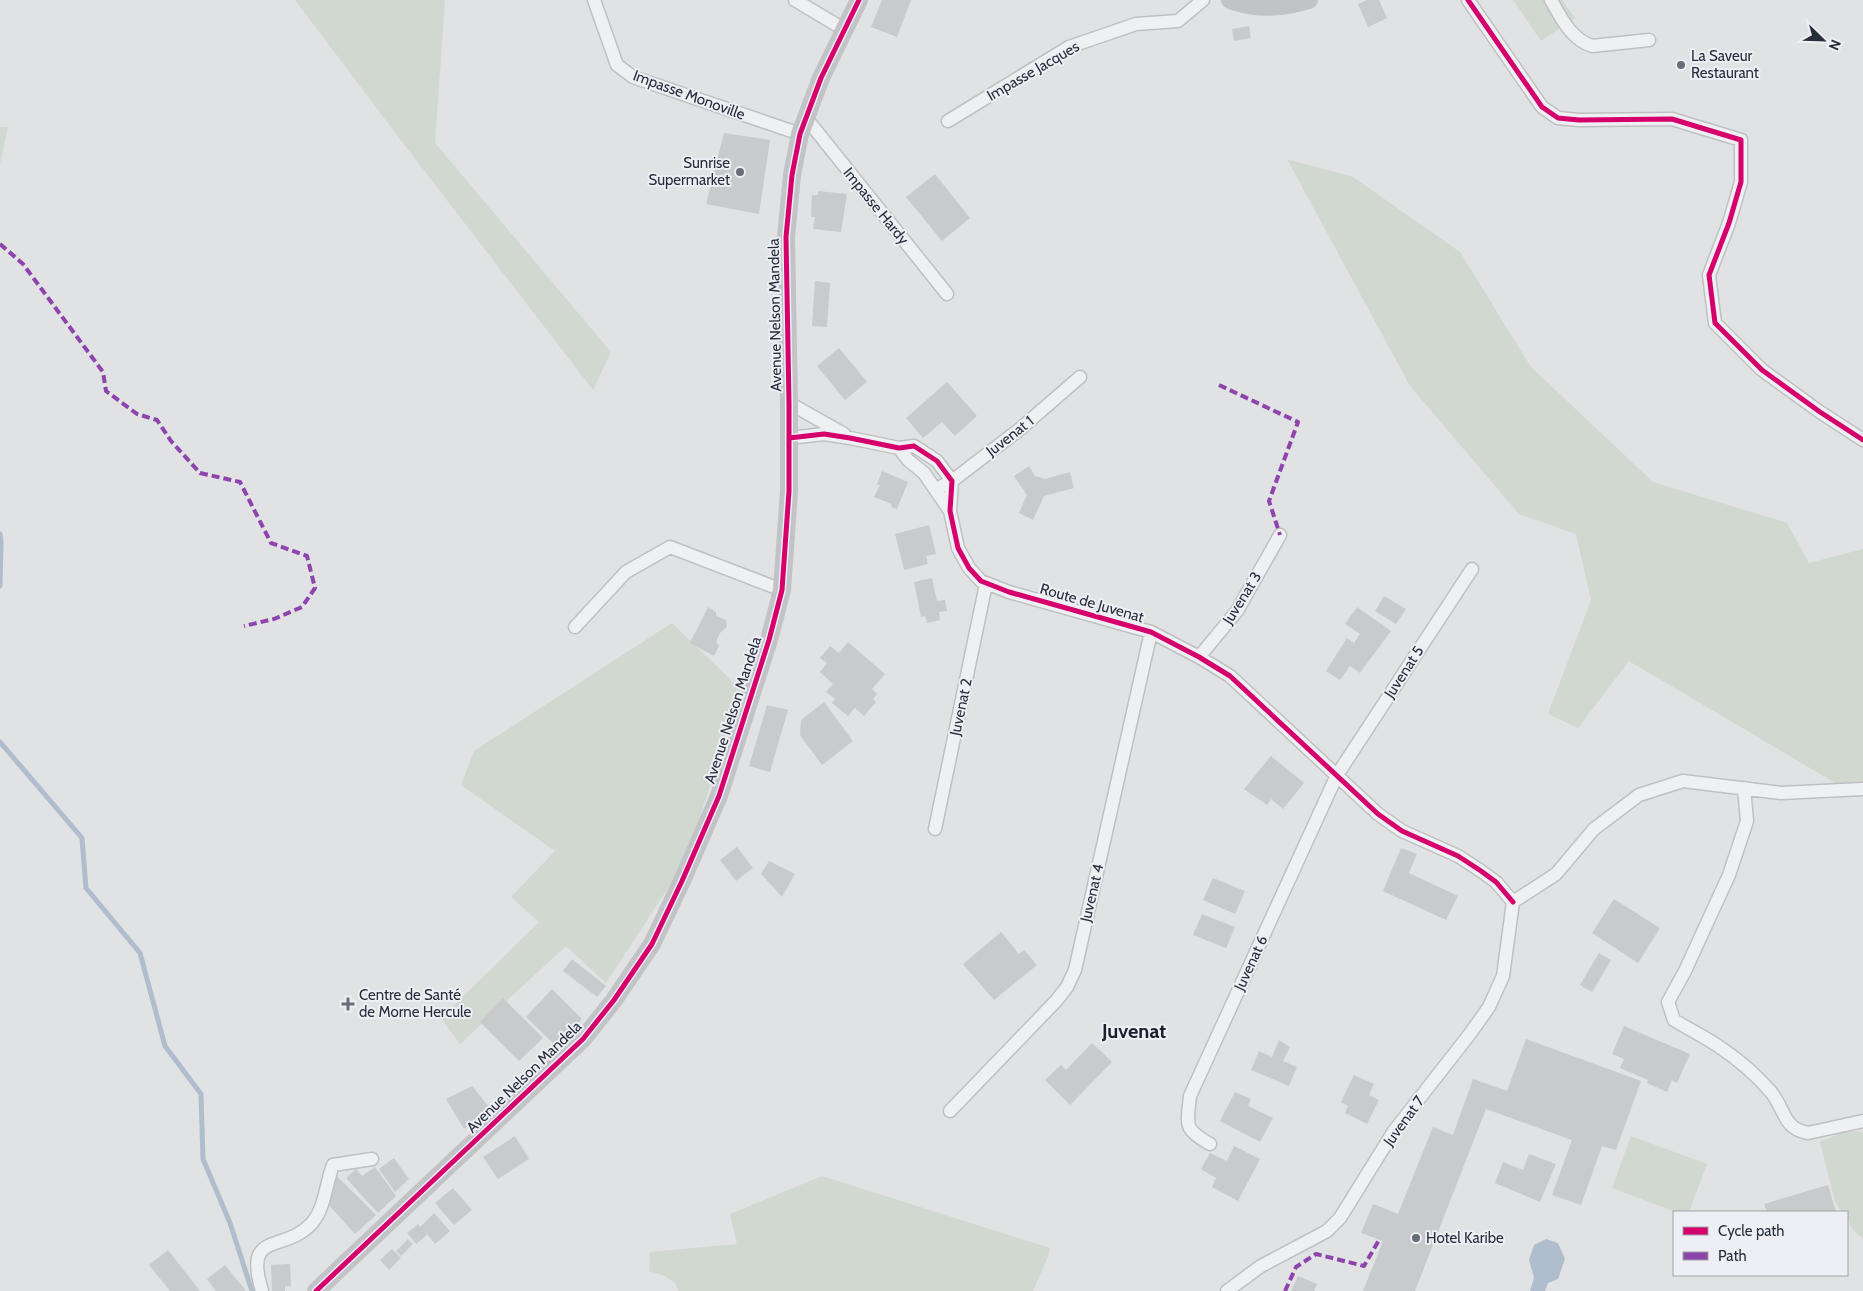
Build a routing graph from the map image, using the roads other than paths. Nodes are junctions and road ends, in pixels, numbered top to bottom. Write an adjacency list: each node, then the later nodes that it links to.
1 (594, 0): 12 (street, Impasse Monoville)
2 (795, 0): 9 (street)
3 (860, 0): 9 (street, Avenue Nelson Mandela)
4 (1203, 0): 11 (street, Impasse Jacques)
5 (1230, 0): 6 (street)
6 (1309, 0)
7 (1468, 0): 18 (street)
8 (1551, 0): 10 (street)
9 (845, 30): 12 (street, Avenue Nelson Mandela)
10 (1649, 40)
11 (948, 121)
12 (803, 126): 13 (street, Impasse Hardy); 15 (street, Avenue Nelson Mandela)
13 (947, 294)
14 (1080, 377): 20 (street, Juvenat 1)
15 (789, 403): 16 (street, Avenue Nelson Mandela); 17 (street)
16 (789, 438): 17 (street); 26 (street, Avenue Nelson Mandela)
17 (850, 438): 19 (street)
18 (1863, 440)
19 (899, 448): 20 (street); 21 (street, Route de Juvenat)
20 (952, 480): 21 (street, Juvenat 1); 22 (street, Route de Juvenat)
21 (936, 489): 22 (street, Route de Juvenat)
22 (950, 510): 25 (street, Route de Juvenat)
23 (1280, 535): 29 (street, Juvenat 3)
24 (1472, 569): 30 (street, Juvenat 5)
25 (986, 584): 28 (street, Route de Juvenat); 33 (street, Juvenat 2)
26 (782, 590): 27 (street); 40 (street, Avenue Nelson Mandela)
27 (575, 627)
28 (1151, 632): 29 (street, Route de Juvenat); 35 (street, Juvenat 4)
29 (1199, 657): 30 (street, Route de Juvenat)
30 (1337, 775): 34 (street, Route de Juvenat); 37 (street, Juvenat 6)
31 (1744, 788): 32 (street); 34 (street); 36 (street)
32 (1863, 789)
33 (935, 829)
34 (1513, 902): 41 (street, Juvenat 7)
35 (950, 1111)
36 (1863, 1121)
37 (1210, 1144)
38 (372, 1159): 39 (street)
39 (262, 1291)
40 (316, 1291)
41 (1227, 1291)

